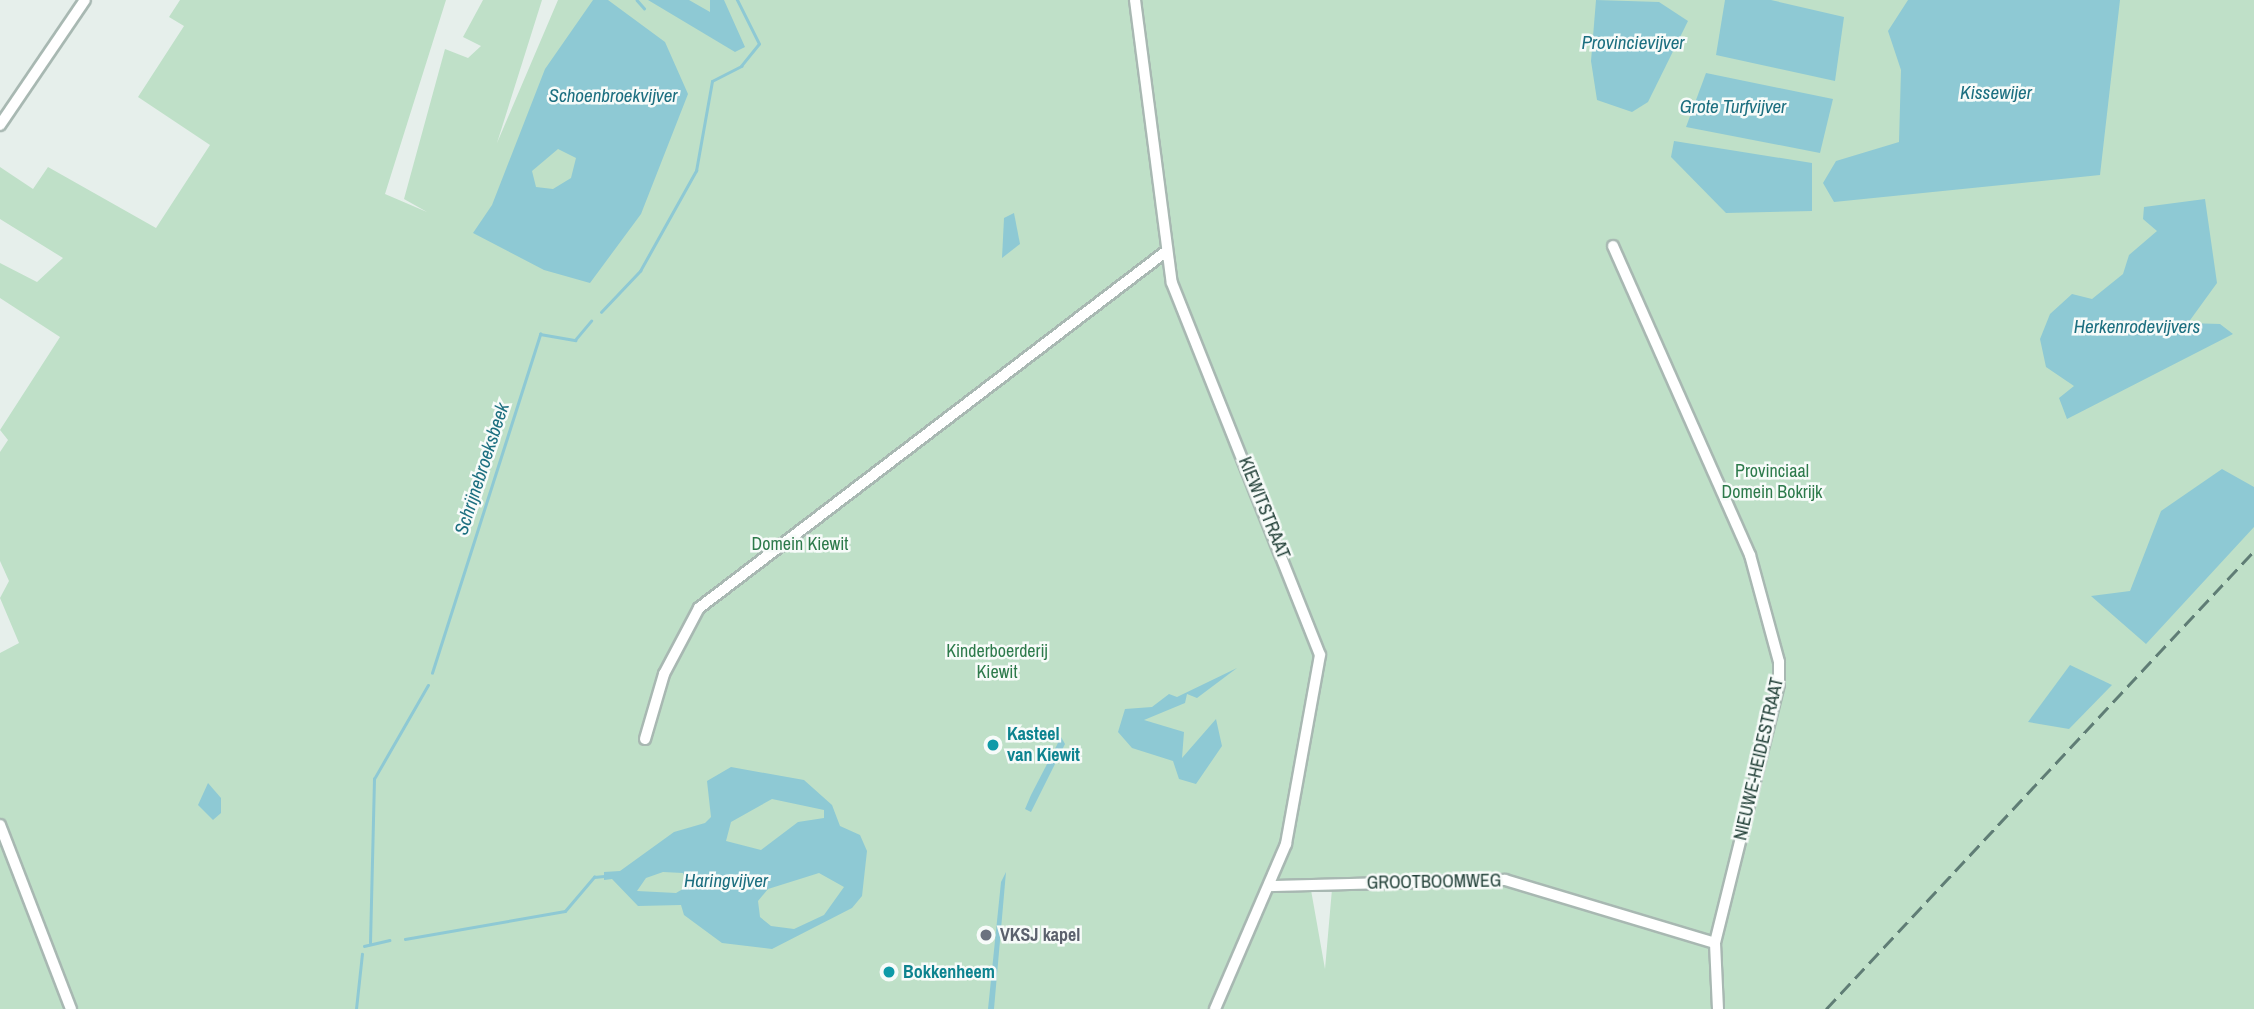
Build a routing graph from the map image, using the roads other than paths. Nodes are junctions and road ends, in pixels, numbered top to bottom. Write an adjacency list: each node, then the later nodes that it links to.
1 (85, 0): 3 (street)
2 (1135, 0): 5 (street, KIEWITSTRAAT)
3 (0, 125)
4 (1613, 246): 9 (street, NIEUWE-HEIDESTRAAT)
5 (1164, 253): 6 (street); 8 (street, KIEWITSTRAAT)
6 (645, 739)
7 (1, 829): 10 (street)
8 (1270, 886): 9 (street, GROOTBOOMWEG); 11 (street, KIEWITSTRAAT)
9 (1715, 943): 12 (street, NIEUWE-HEIDESTRAAT)
10 (72, 1009)
11 (1215, 1009)
12 (1718, 1009)

